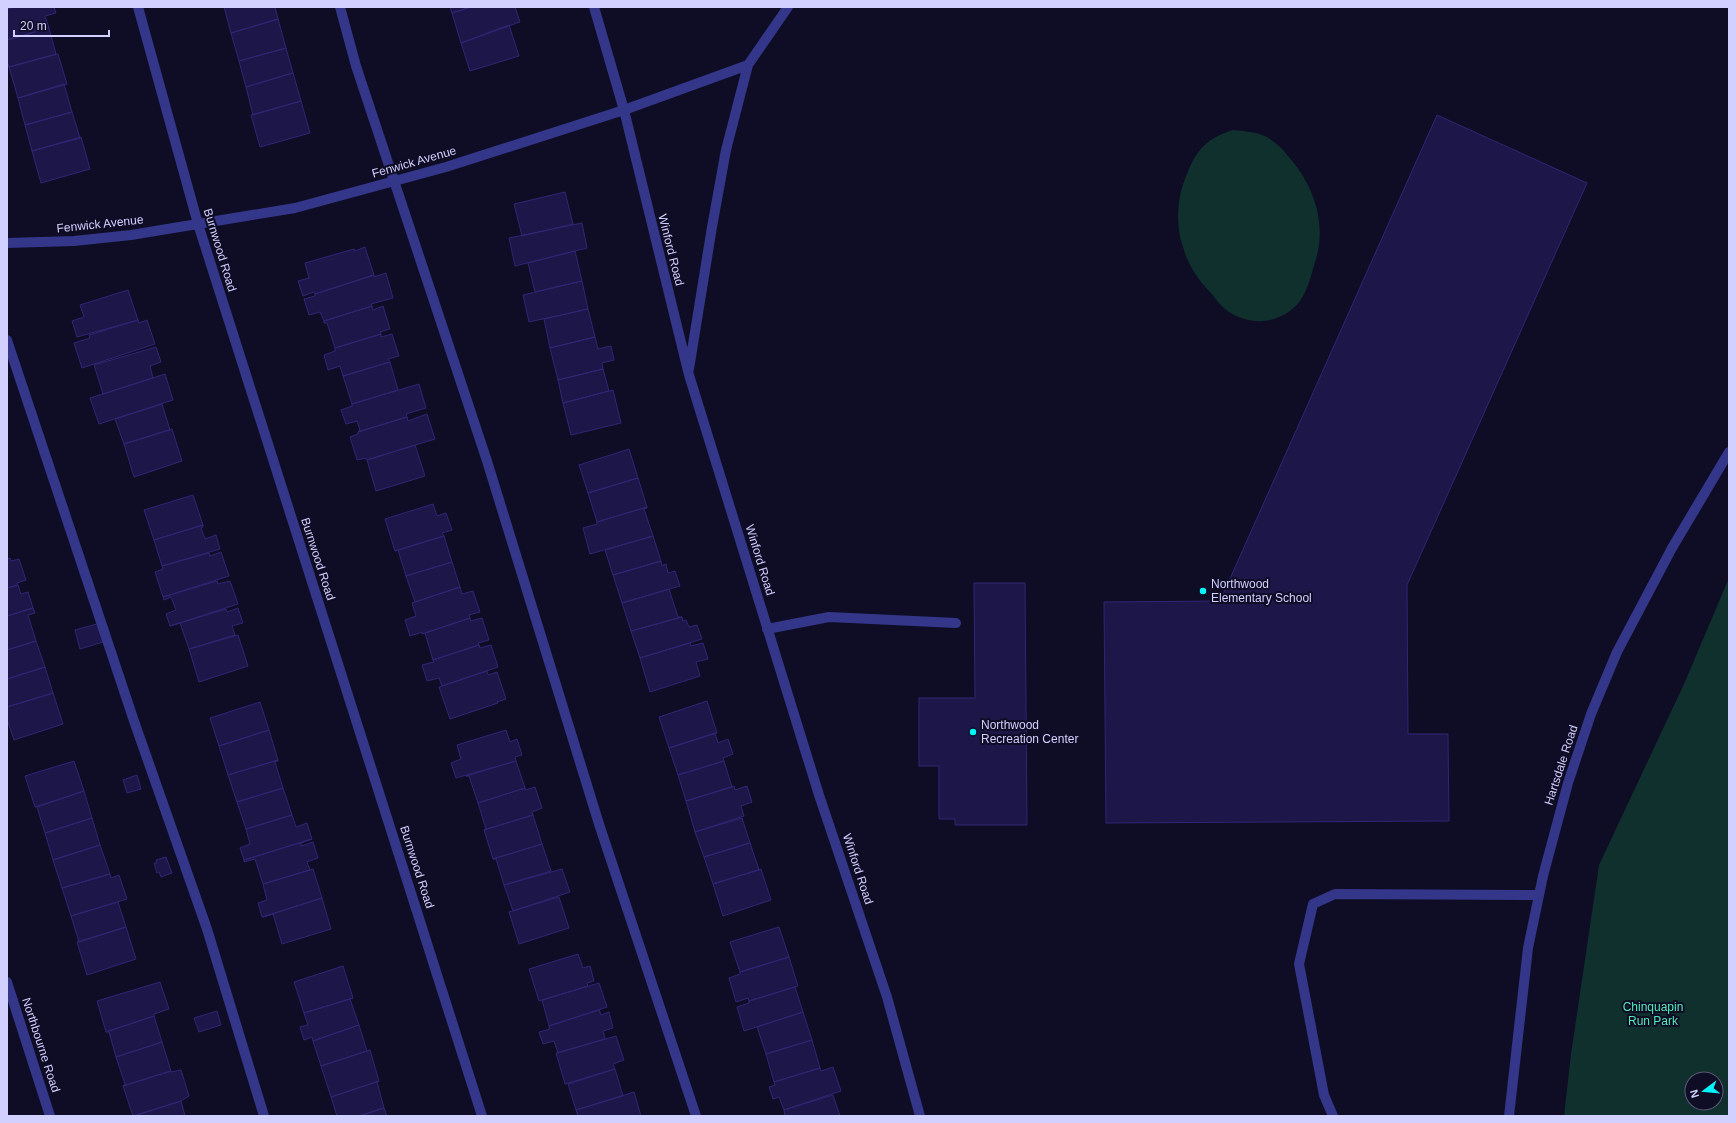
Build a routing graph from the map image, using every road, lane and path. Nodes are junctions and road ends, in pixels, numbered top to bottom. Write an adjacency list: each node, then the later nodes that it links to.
1 (138, 7): 8 (street, Burnwood Road)
2 (340, 7): 7 (street)
3 (594, 7): 6 (street, Winford Road)
4 (788, 7): 5 (street)
5 (748, 65): 6 (street, Fenwick Avenue); 11 (street)
6 (624, 110): 7 (street, Fenwick Avenue); 11 (street, Winford Road)
7 (394, 181): 8 (street, Fenwick Avenue); 20 (street)
8 (198, 224): 9 (street, Fenwick Avenue); 19 (street, Burnwood Road)
9 (7, 243)
10 (7, 340): 18 (street)
11 (688, 375): 14 (street, Winford Road)
12 (1729, 452): 15 (street, Hartsdale Road)
13 (956, 623): 14 (street)
14 (767, 629): 21 (street, Winford Road)
15 (1539, 895): 22 (street); 23 (street, Hartsdale Road)
16 (7, 982): 17 (street, Northbourne Road)
17 (50, 1116)
18 (264, 1116)
19 (482, 1116)
20 (696, 1116)
21 (920, 1116)
22 (1333, 1116)
23 (1509, 1116)

